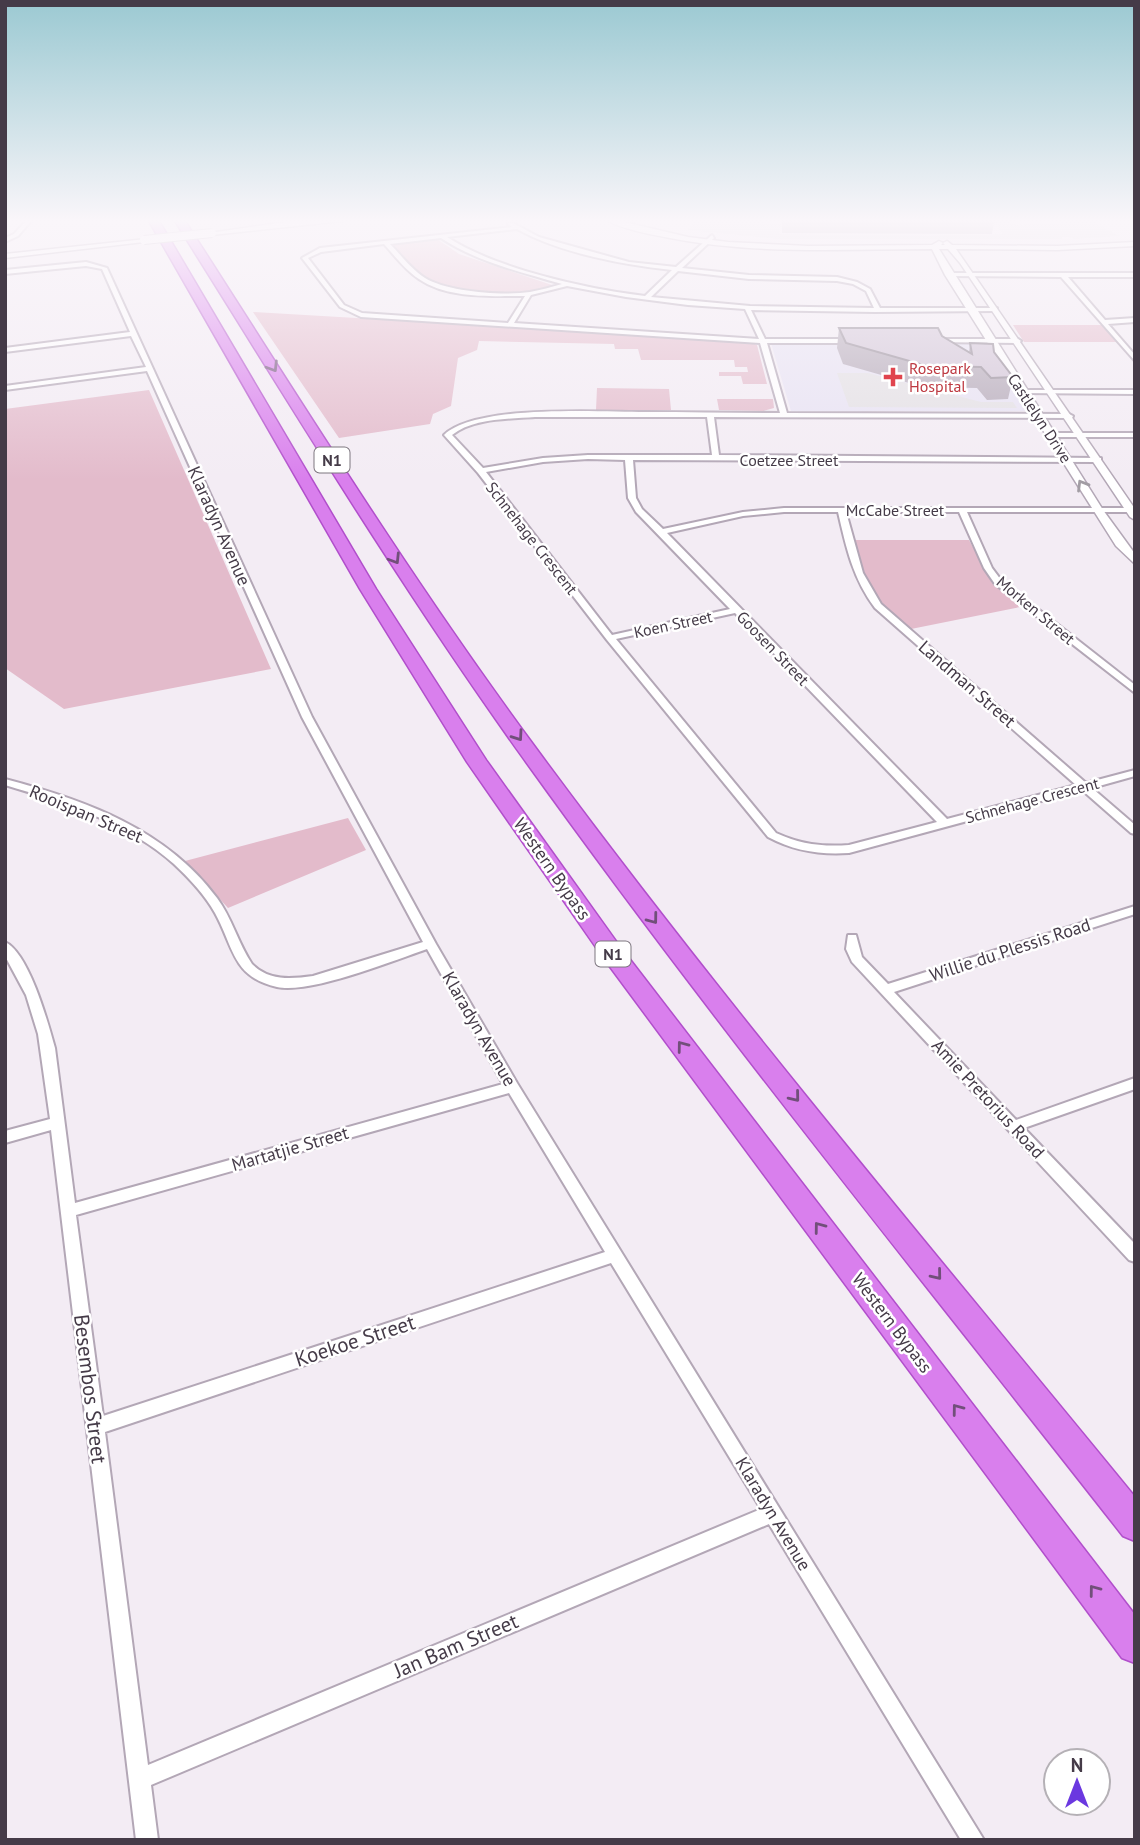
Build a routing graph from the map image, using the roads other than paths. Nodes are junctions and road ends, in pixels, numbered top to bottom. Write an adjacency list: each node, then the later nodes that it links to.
1 (121, 307): 15 (street, Klaradyn Avenue)
2 (196, 307): 70 (highway, Western Bypass / N1, one-way to 2)
3 (235, 307): 69 (highway, N1, one-way to 69)
4 (344, 307): 14 (street)
5 (521, 307): 14 (street)
6 (747, 307): 16 (street)
7 (818, 307): 9 (street)
8 (1091, 307): 13 (street)
9 (877, 308): 10 (street)
10 (970, 309): 11 (street); 19 (street, Castlelyn Drive)
11 (995, 309): 20 (street, Castlelyn Drive)
12 (1135, 320): 13 (street)
13 (1104, 322): 22 (street)
14 (509, 326): 16 (street)
15 (131, 334): 21 (street); 23 (street, Klaradyn Avenue)
16 (763, 341): 17 (street); 29 (street)
17 (856, 341)
18 (924, 341): 19 (street)
19 (991, 341): 20 (street); 25 (street, Castlelyn Drive)
20 (1018, 341): 26 (street, Castlelyn Drive)
21 (5, 350)
22 (1134, 357)
23 (148, 369): 24 (street); 56 (street, Klaradyn Avenue)
24 (5, 388)
25 (1023, 391): 26 (street); 30 (street, Castlelyn Drive)
26 (1052, 392): 27 (street); 31 (street, Castlelyn Drive)
27 (1135, 392)
28 (710, 414): 29 (street, Schnehage Crescent); 36 (street); 39 (street, Schnehage Crescent)
29 (784, 414): 30 (street, Schnehage Crescent)
30 (1038, 415): 31 (street, Schnehage Crescent); 32 (street, Castlelyn Drive)
31 (1069, 416): 33 (street, Castlelyn Drive)
32 (1051, 435): 33 (street); 37 (street, Castlelyn Drive)
33 (1082, 435): 34 (street); 38 (street, Castlelyn Drive)
34 (1135, 435)
35 (629, 459): 36 (street, Coetzee Street); 39 (street, Coetzee Street); 44 (street, Goosen Street)
36 (716, 459): 37 (street, Coetzee Street)
37 (1067, 460): 38 (street, Coetzee Street); 42 (street, Castlelyn Drive, one-way to 37)
38 (1098, 460): 43 (street, Castlelyn Drive)
39 (481, 471): 47 (street, Schnehage Crescent)
40 (841, 510): 41 (street, McCabe Street); 44 (street, McCabe Street); 51 (street, Landman Street)
41 (961, 510): 42 (street, McCabe Street); 48 (street, Morken Street)
42 (1097, 510): 43 (street, McCabe Street); 45 (street, Castlelyn Drive)
43 (1133, 513)
44 (662, 532): 46 (street, Goosen Street)
45 (1135, 561)
46 (737, 610): 47 (street, Koen Street); 52 (street, Goosen Street)
47 (610, 638): 52 (street, Schnehage Crescent)
48 (1135, 690)
49 (1135, 773): 51 (street, Schnehage Crescent)
50 (5, 782): 56 (street, Rooispan Street)
51 (1085, 787): 52 (street, Schnehage Crescent); 53 (street, Landman Street)
52 (944, 823)
53 (1135, 831)
54 (1135, 910): 58 (street, Willie du Plessis Road)
55 (852, 938): 58 (street, Amie Pretorius Road)
56 (430, 944): 60 (street, Klaradyn Avenue)
57 (5, 946): 61 (street, Besembos Street)
58 (885, 990): 62 (street, Amie Pretorius Road)
59 (1135, 1083): 62 (street)
60 (512, 1087): 64 (street, Martatjie Street); 65 (street, Klaradyn Avenue)
61 (56, 1123): 63 (street); 64 (street, Besembos Street)
62 (1014, 1126): 66 (street, Amie Pretorius Road)
63 (5, 1137)
64 (67, 1211): 67 (street, Besembos Street)
65 (616, 1255): 67 (street, Koekoe Street); 68 (street, Klaradyn Avenue)
66 (1135, 1255)
67 (95, 1427): 71 (street, Besembos Street)
68 (773, 1513): 71 (street, Jan Bam Street); 73 (street, Klaradyn Avenue)
69 (1135, 1524)
70 (1135, 1645)
71 (139, 1779): 72 (street, Besembos Street)
72 (147, 1840)
73 (973, 1840)

